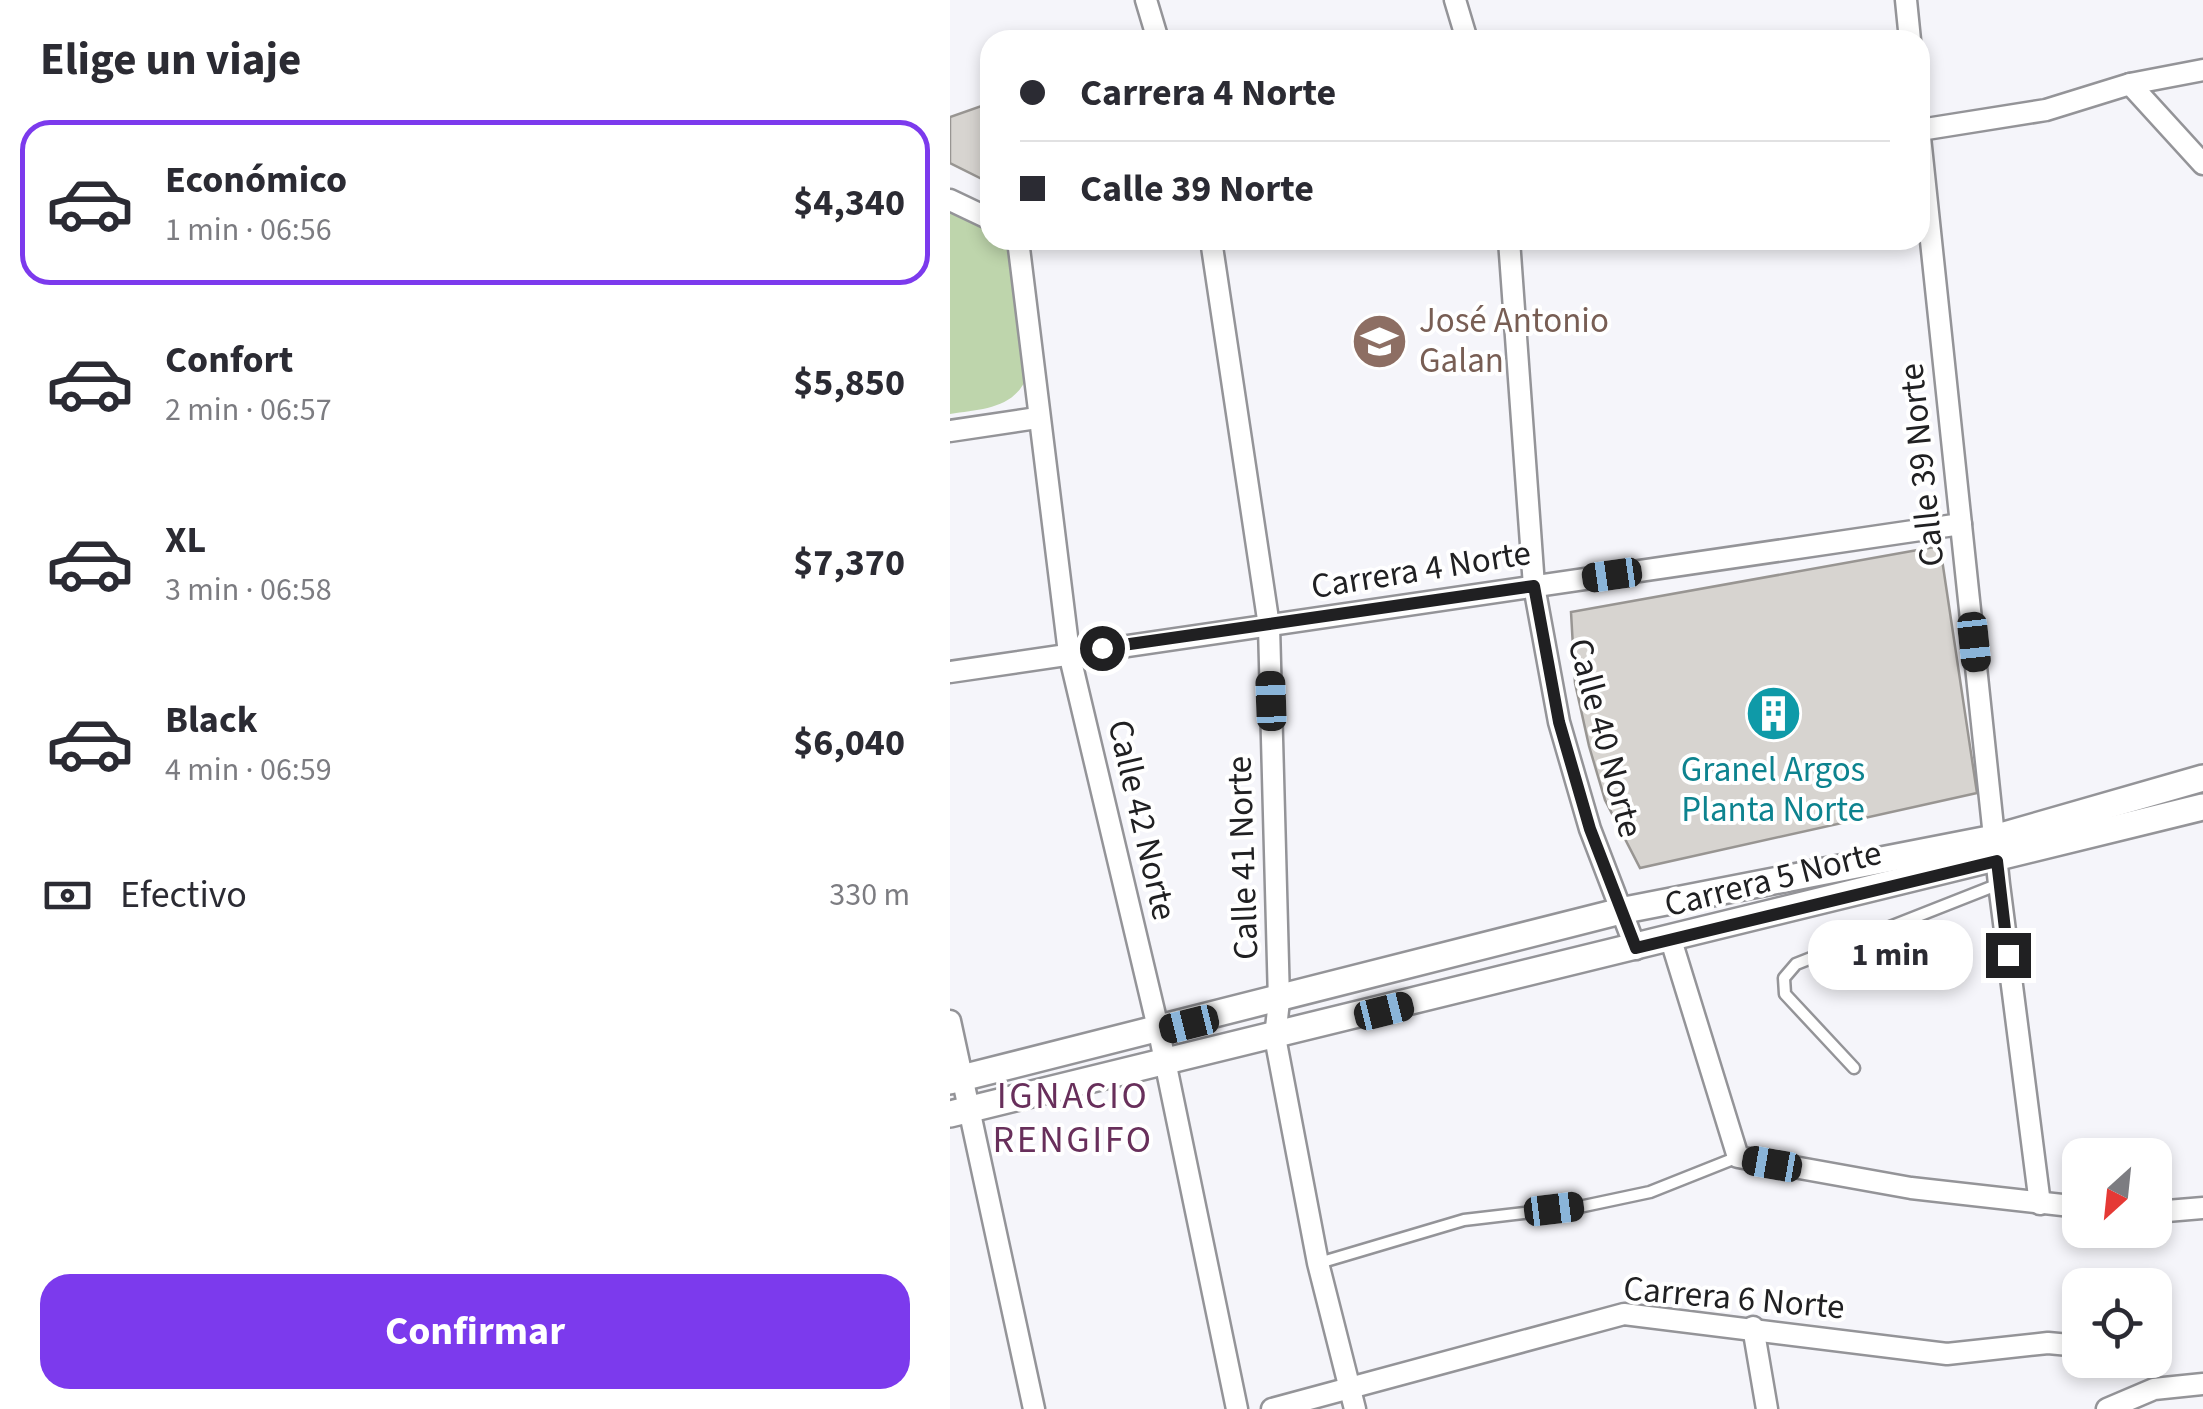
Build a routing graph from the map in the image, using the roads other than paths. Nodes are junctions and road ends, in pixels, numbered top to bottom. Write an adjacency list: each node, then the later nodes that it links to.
1 (1146, 0): 4 (street)
2 (1455, 0): 5 (street)
3 (1906, 0): 6 (street)
4 (1155, 30)
5 (1465, 30)
6 (1909, 30)
7 (2203, 70): 8 (street)
8 (2130, 84): 9 (street); 10 (street)
9 (1930, 131)
10 (2203, 164)
11 (950, 200): 12 (street)
12 (980, 214)
13 (1930, 228): 19 (street, Calle 39 Norte)
14 (1019, 250): 17 (street, Calle 42 Norte)
15 (1213, 250): 21 (street, Calle 41 Norte)
16 (1510, 250): 20 (street, Calle 40 Norte)
17 (1036, 418): 18 (street); 22 (street, Calle 42 Norte)
18 (950, 430)
19 (1961, 524): 20 (street, Carrera 4 Norte); 26 (street, Calle 39 Norte)
20 (1534, 586): 21 (street, Carrera 4 Norte); 27 (street, Calle 40 Norte)
21 (1269, 626): 22 (street, Carrera 4 Norte); 30 (street, Calle 41 Norte)
22 (1069, 653): 23 (street, Carrera 4 Norte); 32 (street, Calle 42 Norte)
23 (950, 672)
24 (2203, 778): 26 (street, Carrera 5 Norte)
25 (2203, 807): 26 (street, Carrera 5 Norte)
26 (1997, 861): 27 (street, Carrera 5 Norte); 28 (street, Carrera 5 Norte); 35 (lane); 39 (street, Calle 39 Norte)
27 (1625, 910): 29 (street, Calle 40 Norte); 30 (street, Carrera 5 Norte)
28 (1671, 940): 29 (street, Carrera 5 Norte); 38 (street)
29 (1636, 948): 33 (street, Carrera 5 Norte)
30 (1279, 1000): 32 (street, Carrera 5 Norte); 33 (street, Calle 41 Norte)
31 (950, 1021): 36 (street)
32 (1159, 1032): 34 (street, Calle 42 Norte); 36 (street, Carrera 5 Norte)
33 (1276, 1037): 34 (street, Carrera 5 Norte); 43 (street, Calle 41 Norte)
34 (1164, 1065): 37 (street, Carrera 5 Norte); 49 (street, Calle 42 Norte)
35 (1854, 1068)
36 (957, 1080): 37 (street)
37 (961, 1112): 48 (street)
38 (1738, 1157): 39 (street); 43 (lane)
39 (2040, 1204): 40 (street)
40 (2062, 1206)
41 (2203, 1208): 42 (street)
42 (2172, 1211)
43 (1318, 1263): 47 (street, Calle 41 Norte)
44 (1752, 1327): 45 (street, Carrera 6 Norte); 47 (street, Carrera 6 Norte); 51 (street)
45 (2062, 1344)
46 (2203, 1384): 52 (street)
47 (1352, 1400): 50 (street, Carrera 6 Norte)
48 (1034, 1409)
49 (1237, 1409)
50 (1272, 1409)
51 (1767, 1409)
52 (2107, 1409)

